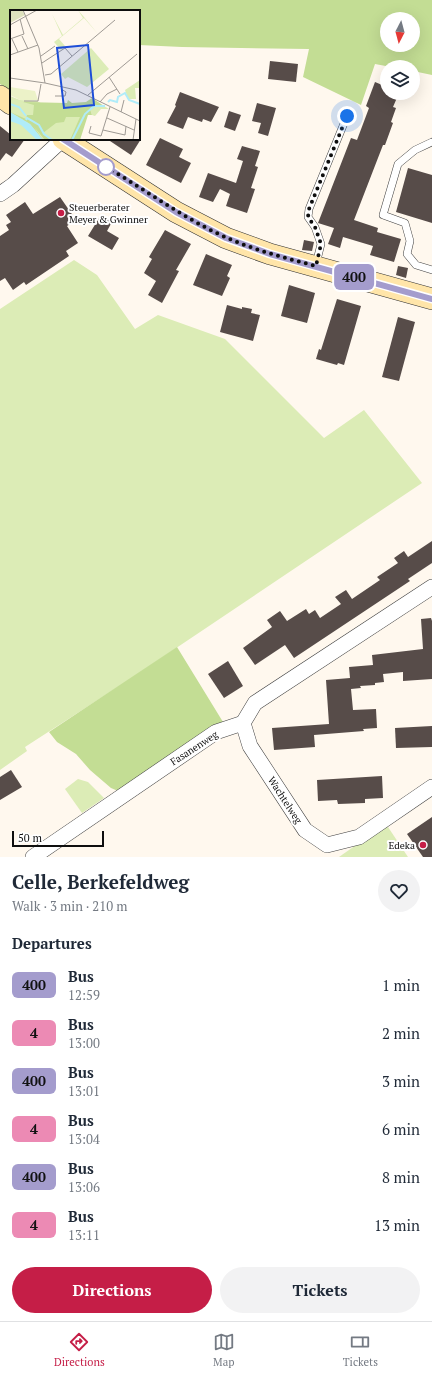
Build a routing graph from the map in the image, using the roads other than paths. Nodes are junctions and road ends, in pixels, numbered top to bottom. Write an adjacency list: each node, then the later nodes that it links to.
1 (0, 96): 2 (main road)
2 (10, 103)
3 (347, 116): 8 (lane)
4 (62, 140): 7 (street)
5 (65, 140): 8 (main road)
6 (432, 142): 9 (lane)
7 (0, 194)
8 (316, 266): 10 (main road)
9 (432, 270)
10 (432, 299)
11 (432, 587): 12 (street)
12 (243, 723): 13 (street, Wachtelweg); 14 (street, Fasanenweg)
13 (432, 787)
14 (33, 857)

